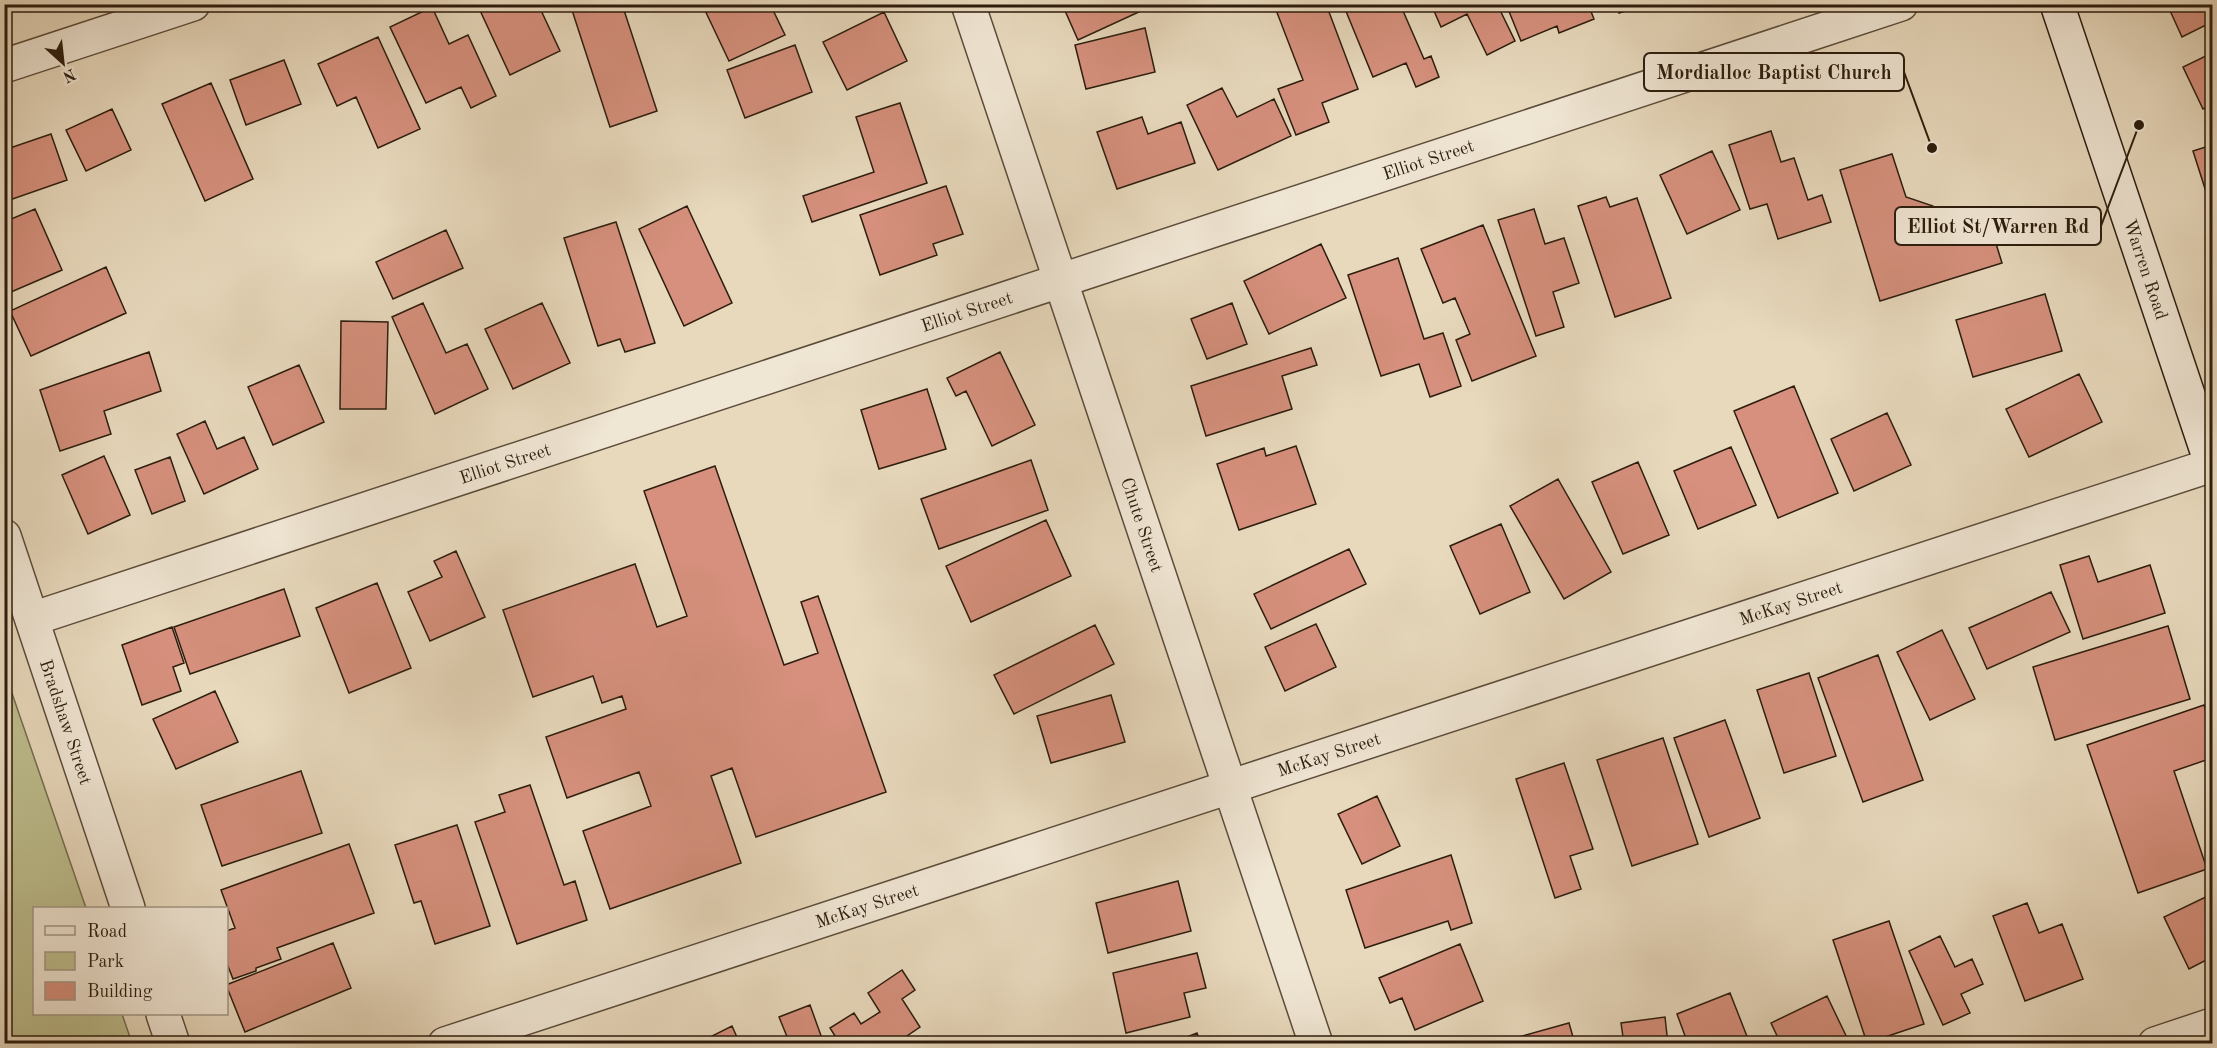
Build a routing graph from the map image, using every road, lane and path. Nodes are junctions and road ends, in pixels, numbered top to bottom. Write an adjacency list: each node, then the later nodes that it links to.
1 (193, 4): 5 (street)
2 (968, 4): 6 (street, Chute Street)
3 (1901, 4): 6 (street, Elliot Street)
4 (2057, 4): 7 (street, Warren Road)
5 (4, 66)
6 (1061, 281): 9 (street, Elliot Street); 10 (street, Chute Street)
7 (2212, 465): 10 (street, McKay Street)
8 (4, 536): 9 (street, Bradshaw Street)
9 (32, 619): 11 (street, Bradshaw Street)
10 (1231, 786): 15 (street, McKay Street); 16 (street, Chute Street)
11 (127, 907)
12 (163, 1015): 14 (street)
13 (2212, 1025): 17 (street)
14 (173, 1044)
15 (445, 1044)
16 (1316, 1044)
17 (2156, 1044)

